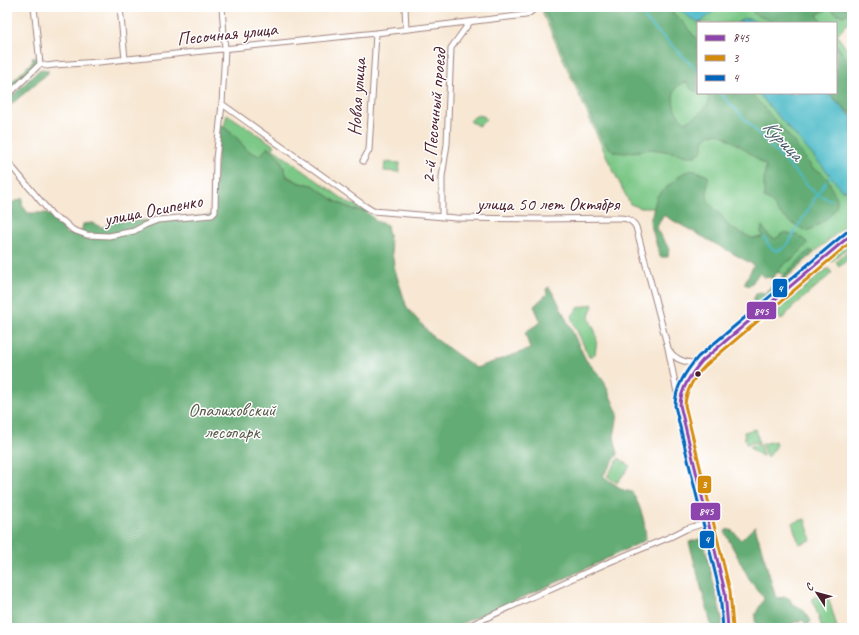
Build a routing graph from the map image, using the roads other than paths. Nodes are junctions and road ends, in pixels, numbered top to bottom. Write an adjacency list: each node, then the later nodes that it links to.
1 (34, 7): 11 (street)
2 (120, 7): 10 (street)
3 (222, 7): 9 (street)
4 (405, 7): 7 (street)
5 (533, 8): 6 (street, Песочная улица)
6 (470, 22): 7 (street, Песочная улица); 16 (street, 2-й Песочный проезд)
7 (406, 29): 8 (street, Песочная улица)
8 (376, 33): 9 (street, Песочная улица); 15 (street, Новая улица)
9 (226, 49): 10 (street, Песочная улица); 13 (street)
10 (125, 59): 11 (street, Песочная улица)
11 (40, 64): 12 (street)
12 (7, 96)
13 (222, 104): 14 (street, улица Осипенко); 16 (street, улица 50 лет Октября)
14 (7, 161)
15 (364, 161)
16 (442, 218): 18 (street, улица 50 лет Октября)
17 (852, 234): 19 (street)
18 (668, 348): 19 (street); 20 (street, улица 50 лет Октября)
19 (700, 364): 20 (street)
20 (680, 405): 21 (street, улица 50 лет Октября)
21 (708, 522): 22 (street); 23 (street, улица 50 лет Октября)
22 (464, 628)
23 (728, 628)

